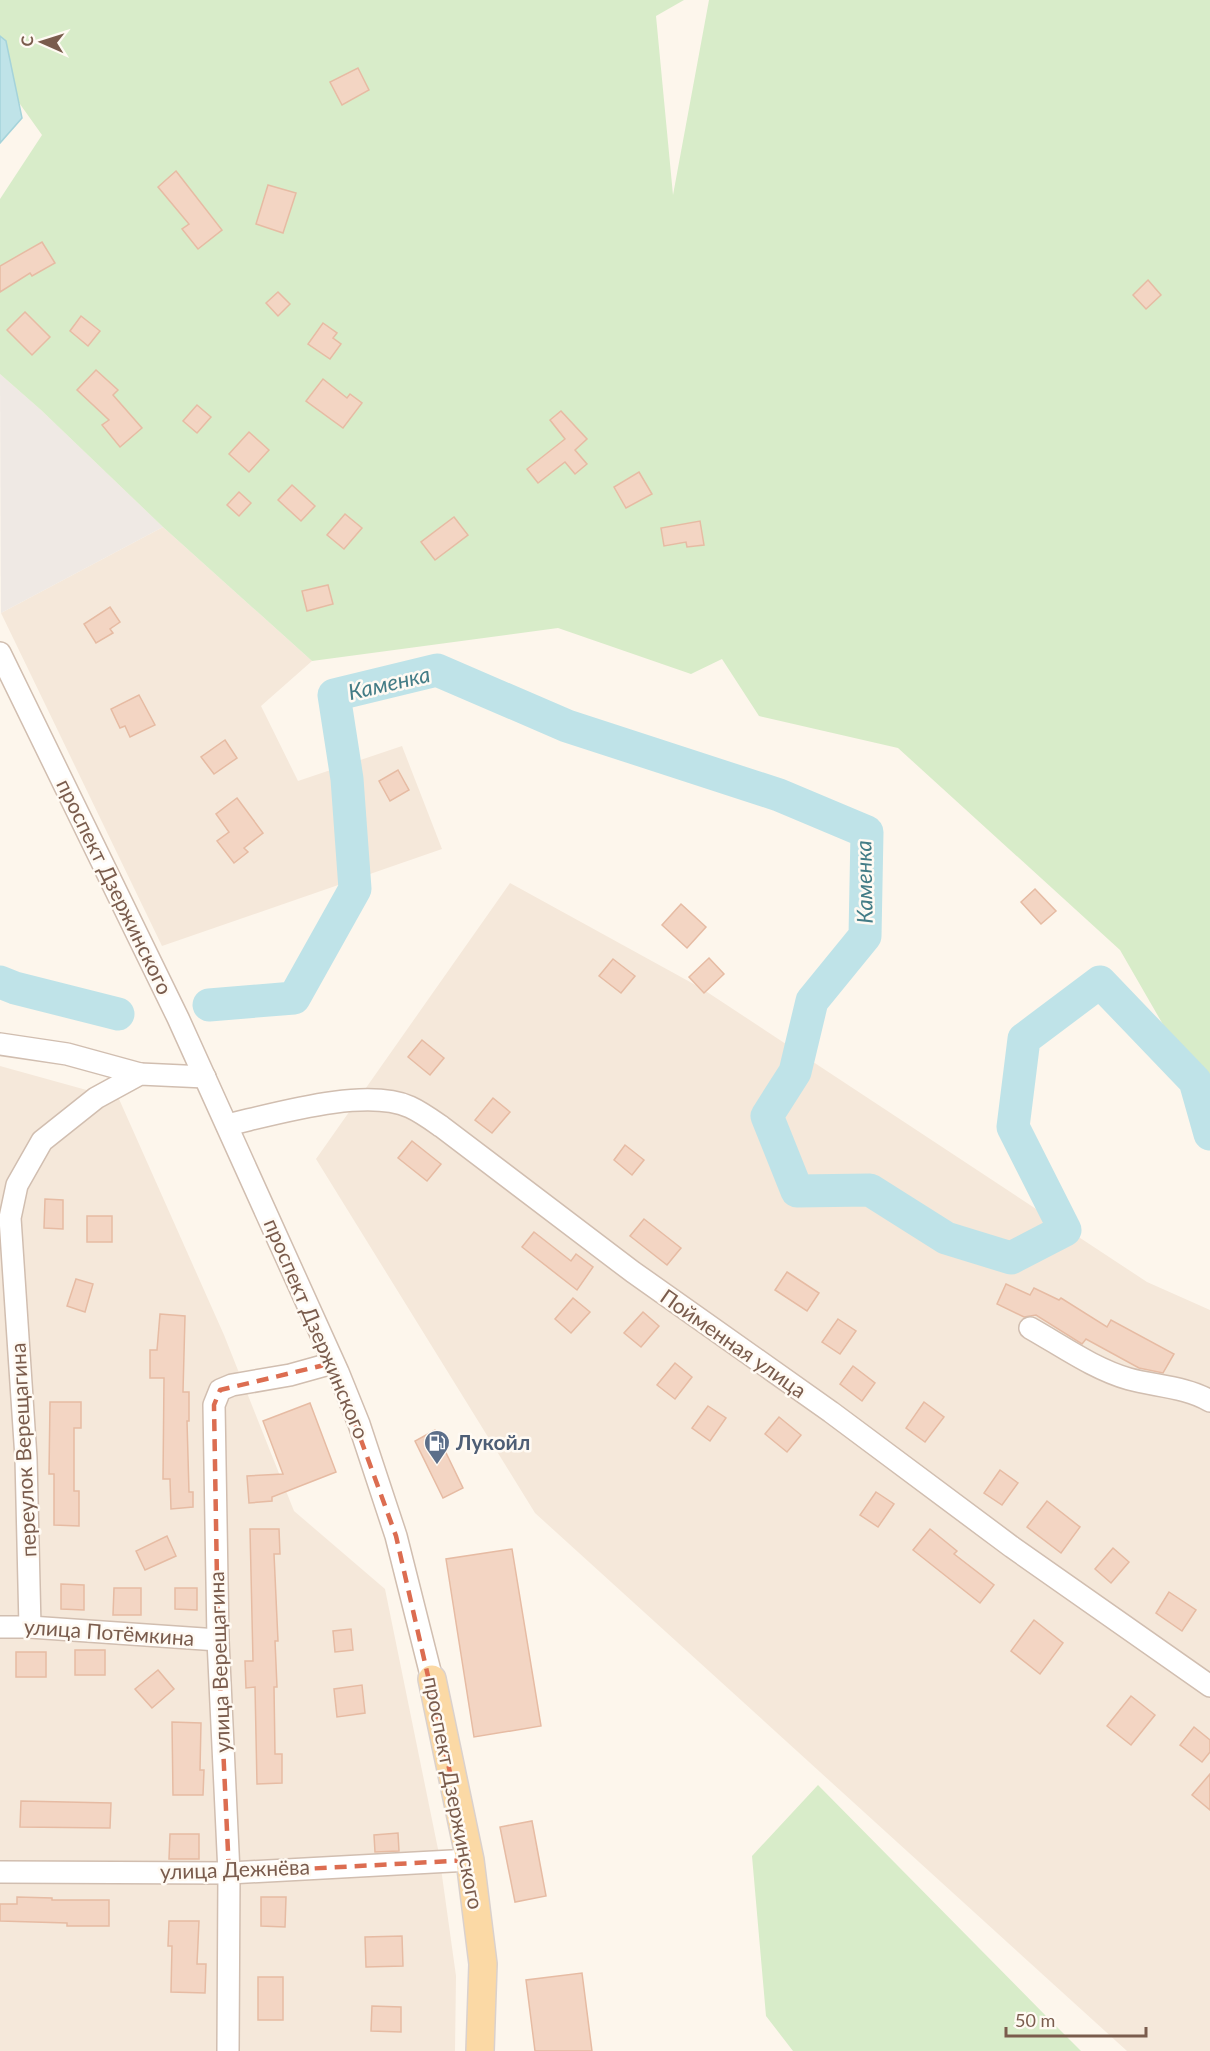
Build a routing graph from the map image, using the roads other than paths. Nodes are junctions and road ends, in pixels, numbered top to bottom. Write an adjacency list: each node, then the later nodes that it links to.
1 (0, 653): 4 (street, проспект Дзержинского)
2 (0, 1044): 3 (street)
3 (140, 1074): 4 (street); 10 (street, переулок Верещагина)
4 (206, 1077): 5 (street, проспект Дзержинского)
5 (227, 1125): 7 (street, проспект Дзержинского); 13 (street, Пойменная улица)
6 (1030, 1328): 8 (street)
7 (333, 1362): 11 (street, улица Верещагина); 12 (street, проспект Дзержинского)
8 (1210, 1401)
9 (0, 1627): 10 (street, улица Потёмкина)
10 (30, 1627): 11 (street, улица Потёмкина)
11 (218, 1640): 16 (street, улица Верещагина)
12 (432, 1679): 14 (main road, проспект Дзержинского)
13 (1210, 1686)
14 (470, 1860): 16 (street, улица Дежнёва); 18 (main road, проспект Дзержинского)
15 (0, 1872): 16 (street, улица Дежнёва)
16 (229, 1873): 17 (street, улица Верещагина)
17 (228, 2051)
18 (480, 2051)

